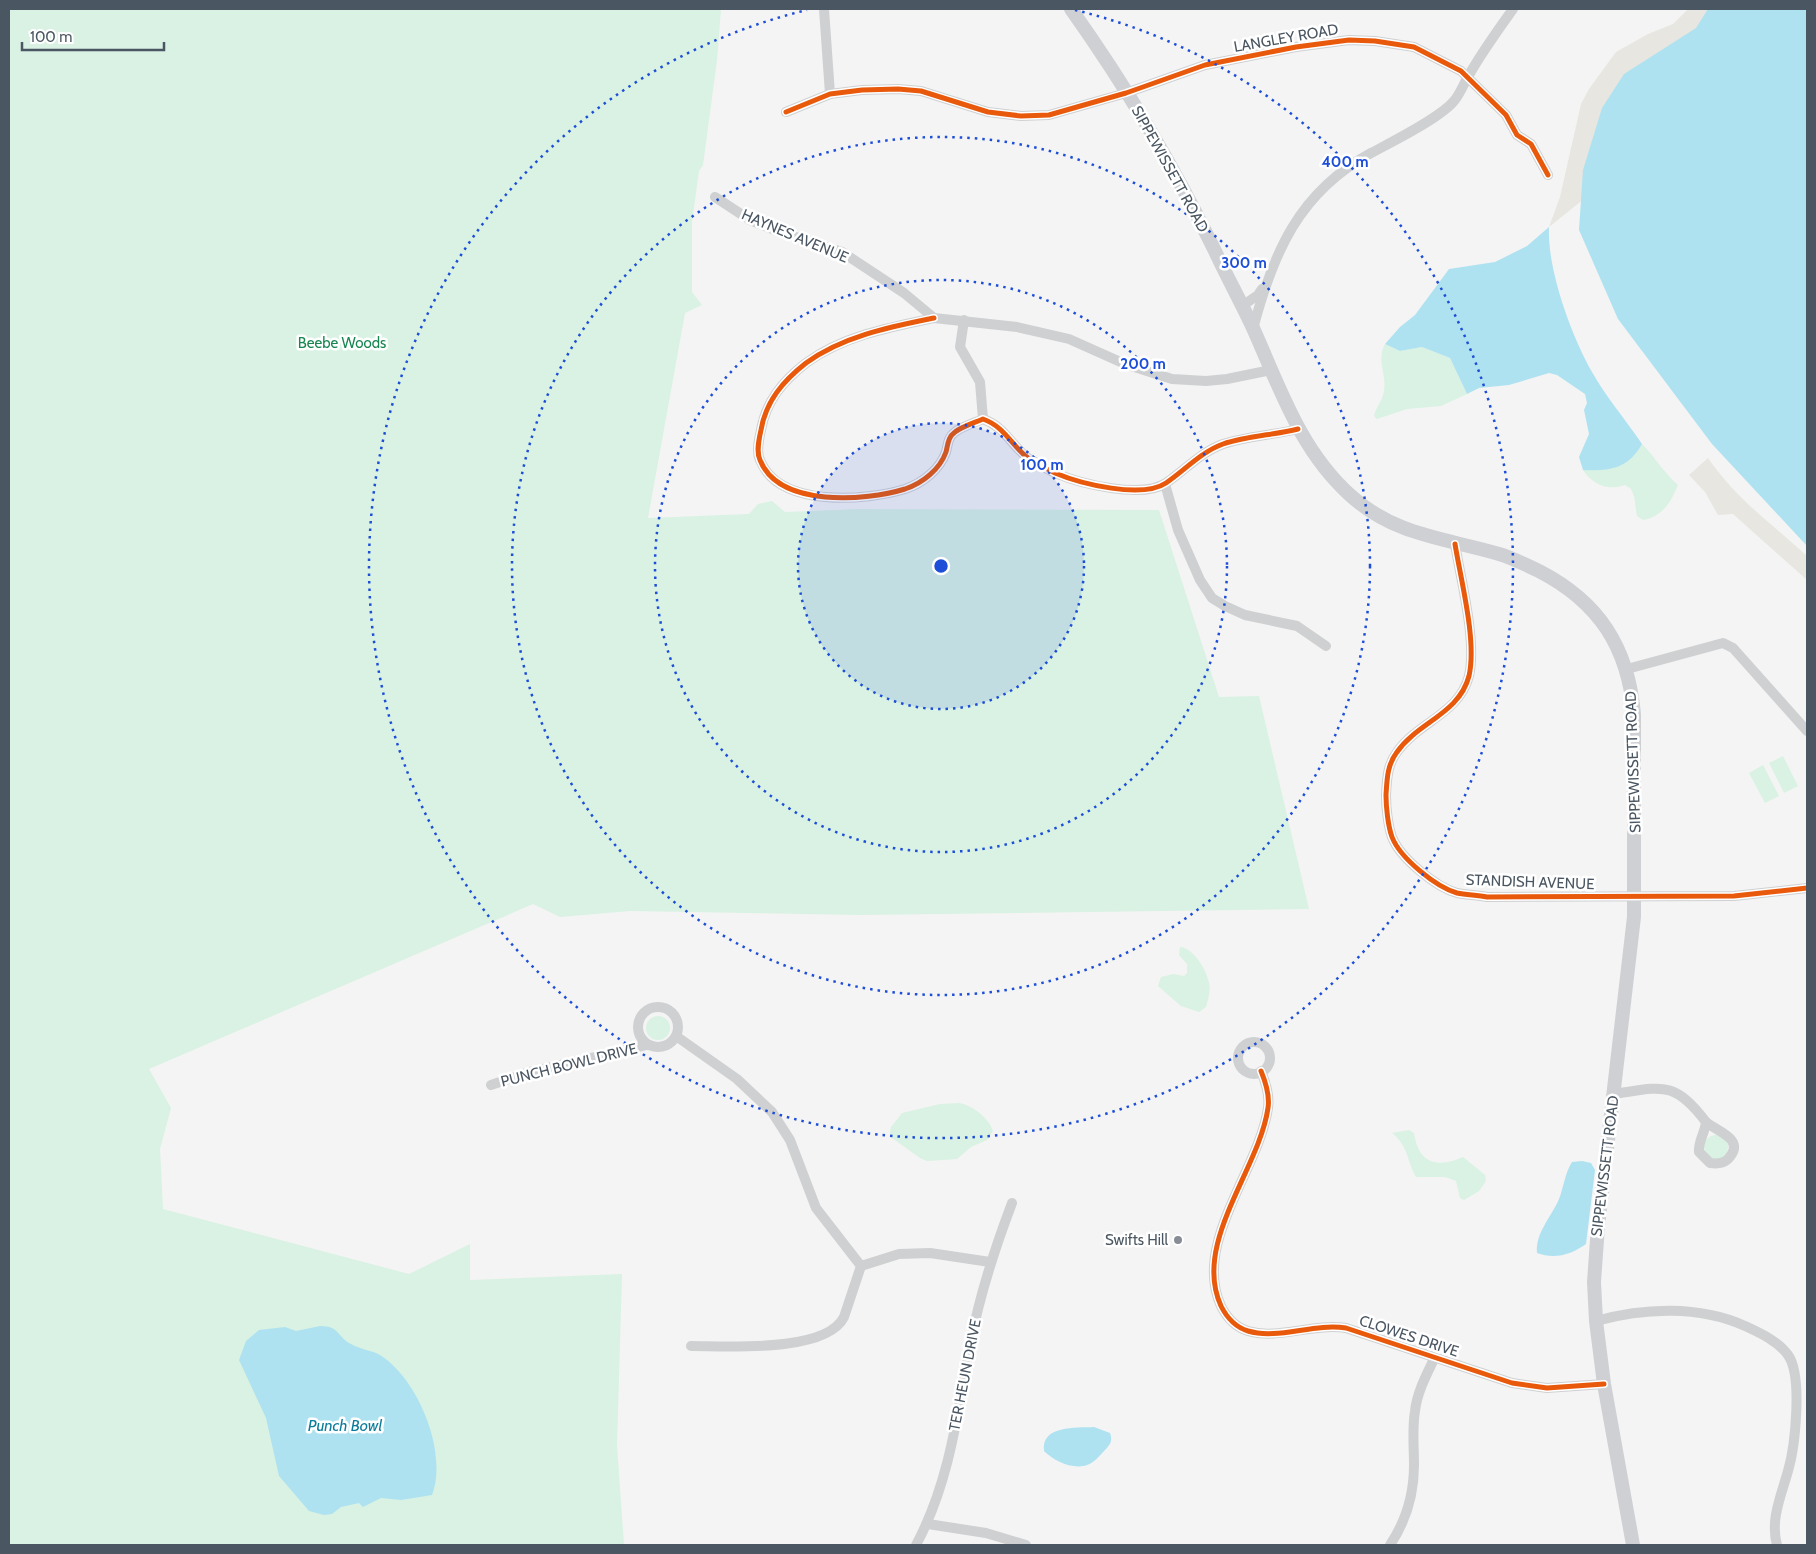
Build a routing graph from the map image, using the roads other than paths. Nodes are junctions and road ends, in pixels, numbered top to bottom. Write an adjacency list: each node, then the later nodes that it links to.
1 (824, 9): 6 (street)
2 (1071, 9): 5 (main road, SIPPEWISSETT ROAD)
3 (1513, 9): 4 (street)
4 (1467, 78): 5 (street, LANGLEY ROAD); 8 (street, LANGLEY ROAD); 10 (street)
5 (1126, 93): 6 (street); 11 (main road, SIPPEWISSETT ROAD)
6 (830, 94): 7 (street)
7 (786, 112)
8 (1548, 175)
9 (715, 197): 12 (street, HAYNES AVENUE)
10 (1266, 281): 11 (street); 14 (street)
11 (1242, 306): 14 (main road, SIPPEWISSETT ROAD)
12 (934, 318): 13 (street); 16 (street)
13 (964, 320): 15 (street); 16 (street)
14 (1253, 329): 15 (main road, SIPPEWISSETT ROAD)
15 (1270, 370): 17 (main road, SIPPEWISSETT ROAD)
16 (983, 419): 18 (street)
17 (1298, 429): 18 (street); 19 (main road, SIPPEWISSETT ROAD)
18 (1165, 484): 20 (street)
19 (1455, 544): 21 (main road, SIPPEWISSETT ROAD); 24 (street, STANDISH AVENUE)
20 (1326, 646)
21 (1626, 669): 22 (street); 24 (main road, SIPPEWISSETT ROAD)
22 (1807, 731)
23 (1807, 888): 24 (street, STANDISH AVENUE)
24 (1635, 898): 29 (main road, SIPPEWISSETT ROAD)
25 (676, 1036): 26 (street, PUNCH BOWL DRIVE); 26 (street, PUNCH BOWL DRIVE); 33 (street)
26 (647, 1045): 28 (street, PUNCH BOWL DRIVE)
27 (1261, 1071): 36 (street, CLOWES DRIVE)
28 (491, 1085)
29 (1614, 1094): 30 (street); 34 (main road, SIPPEWISSETT ROAD)
30 (1706, 1122)
31 (1012, 1203): 32 (street, TER HEUN DRIVE)
32 (990, 1262): 33 (street); 38 (street, TER HEUN DRIVE)
33 (861, 1266): 35 (street)
34 (1596, 1321): 37 (main road, SIPPEWISSETT ROAD); 43 (street)
35 (691, 1346)
36 (1434, 1357): 37 (street, CLOWES DRIVE); 41 (street)
37 (1604, 1384): 42 (main road, SIPPEWISSETT ROAD)
38 (928, 1524): 39 (street, TER HEUN DRIVE); 40 (street)
39 (916, 1545)
40 (1026, 1545)
41 (1390, 1545)
42 (1633, 1545)
43 (1777, 1545)

